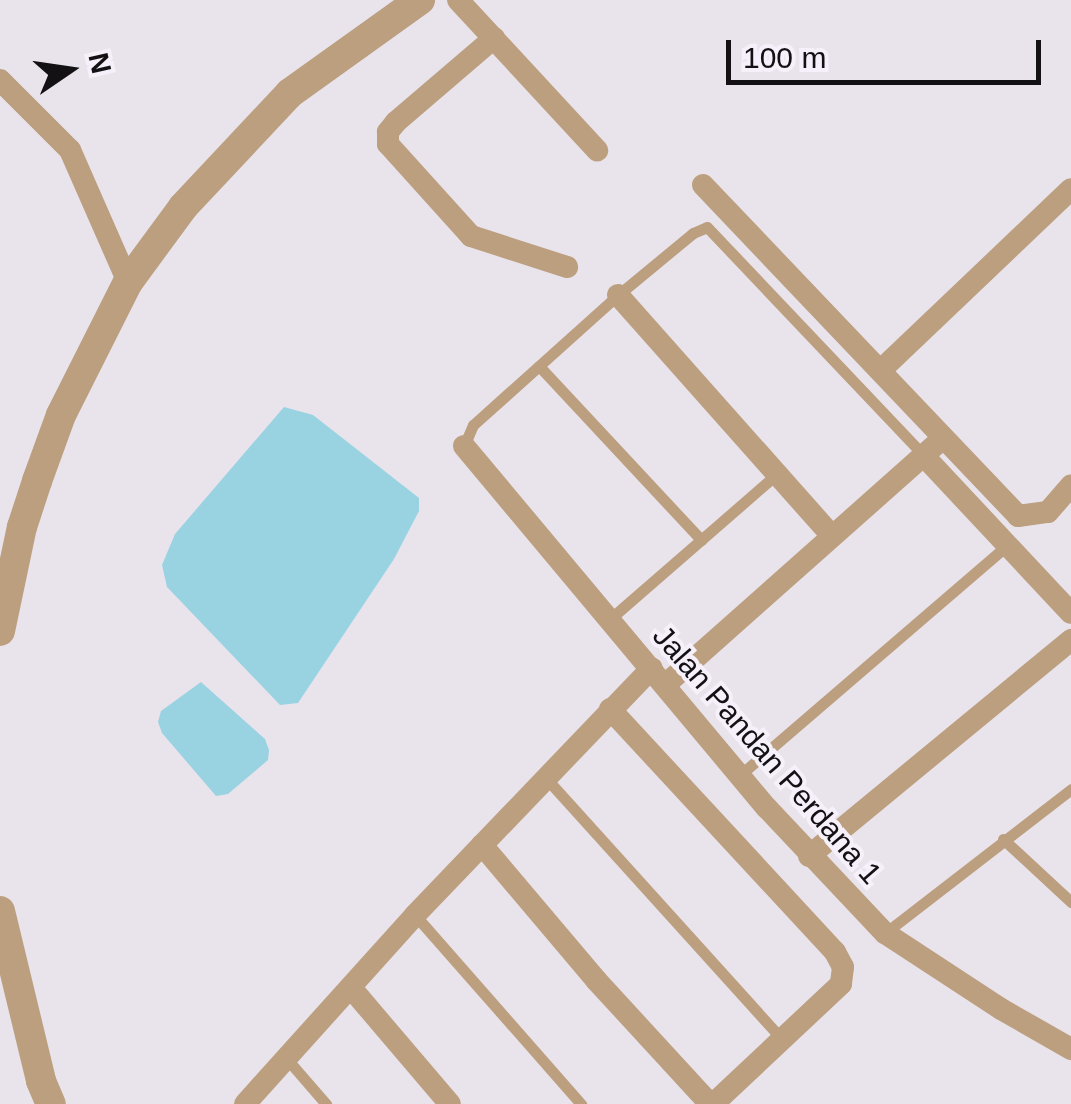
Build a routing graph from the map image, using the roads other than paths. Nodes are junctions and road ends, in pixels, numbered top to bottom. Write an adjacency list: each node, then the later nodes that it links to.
1 (420, 0): 9 (street)
2 (458, 0): 3 (street)
3 (494, 38): 5 (street); 8 (street)
4 (0, 80): 9 (street)
5 (597, 150)
6 (703, 185): 12 (street)
7 (1071, 189): 12 (street)
8 (567, 267)
9 (128, 282): 23 (street)
10 (618, 295): 11 (lane); 15 (lane); 16 (street)
11 (538, 366): 14 (lane); 19 (lane)
12 (881, 370): 13 (street)
13 (942, 439): 15 (street); 17 (street)
14 (464, 446): 22 (street, Jalan Pandan Perdana 1)
15 (922, 455): 18 (street); 20 (street)
16 (778, 474): 18 (street); 19 (lane)
17 (1071, 486)
18 (830, 535): 25 (street)
19 (701, 540): 22 (lane)
20 (1007, 544): 21 (street); 27 (lane)
21 (1071, 613)
22 (610, 618): 25 (street, Jalan Pandan Perdana 1)
23 (0, 631)
24 (1071, 640): 32 (street)
25 (658, 677): 26 (street); 27 (street, Jalan Pandan Perdana 1)
26 (610, 708): 28 (street); 38 (street)
27 (740, 775): 32 (street, Jalan Pandan Perdana 1)
28 (545, 776): 31 (street); 38 (lane)
29 (1071, 788): 30 (lane)
30 (1003, 838): 33 (lane); 36 (lane)
31 (482, 845): 35 (street); 46 (street)
32 (809, 856): 36 (street, Jalan Pandan Perdana 1)
33 (1071, 902)
34 (0, 911): 41 (street)
35 (415, 915): 37 (street); 45 (lane)
36 (885, 934): 39 (street, Jalan Pandan Perdana 1)
37 (352, 989): 40 (street); 44 (street)
38 (782, 1040): 46 (street)
39 (1071, 1049)
40 (287, 1059): 42 (street); 43 (lane)
41 (51, 1104)
42 (245, 1104)
43 (326, 1104)
44 (450, 1104)
45 (582, 1104)
46 (712, 1104)

